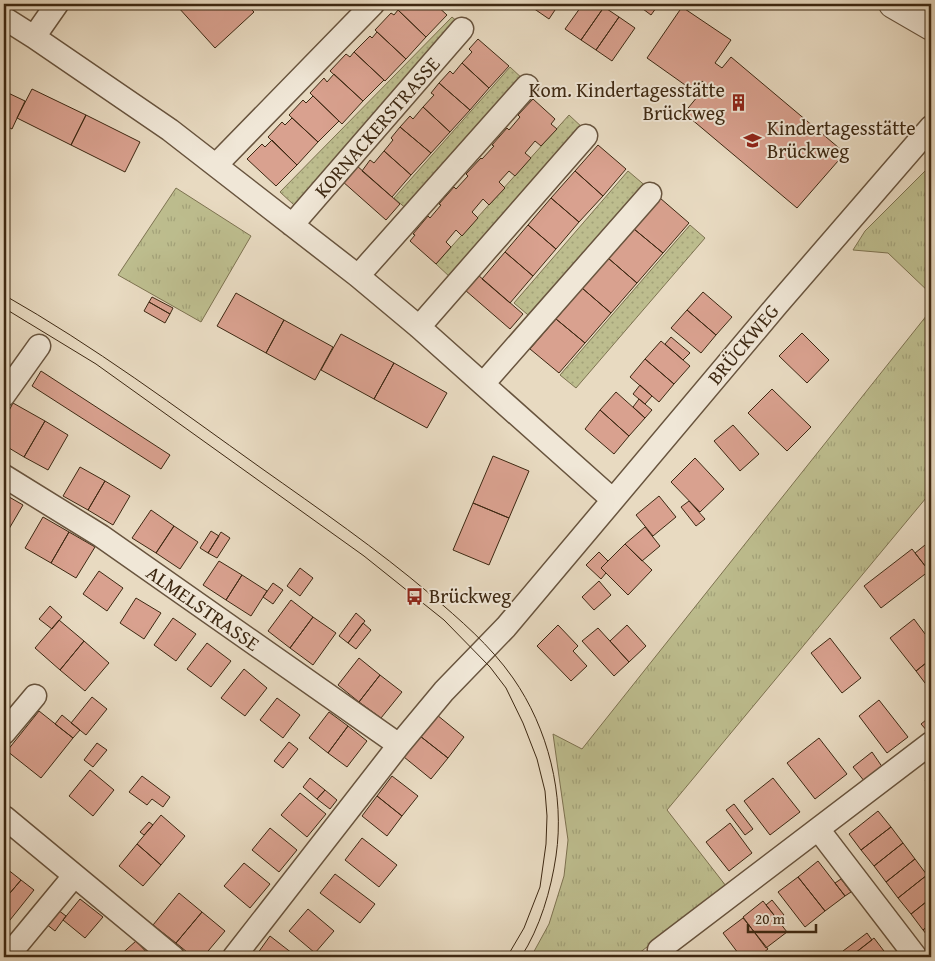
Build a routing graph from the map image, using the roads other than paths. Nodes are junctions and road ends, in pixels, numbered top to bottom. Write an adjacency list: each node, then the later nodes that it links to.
1 (57, 4): 7 (street)
2 (373, 4): 11 (street)
3 (893, 4): 5 (street)
4 (4, 18): 7 (street)
5 (931, 26)
6 (462, 29): 13 (street, KORNACKERSTRASSE)
7 (34, 37): 11 (street)
8 (527, 86): 14 (street)
9 (931, 127): 20 (street, BRÜCKWEG)
10 (586, 136): 15 (street)
11 (216, 165): 13 (street)
12 (650, 194): 17 (street)
13 (292, 225): 14 (street)
14 (358, 276): 15 (street)
15 (419, 327): 17 (street)
16 (39, 346): 18 (street)
17 (483, 384): 20 (street)
18 (4, 395)
19 (4, 476): 24 (street, ALMELSTRASSE)
20 (613, 500): 24 (street, BRÜCKWEG)
21 (35, 696): 22 (street)
22 (4, 733)
23 (931, 742): 26 (street)
24 (399, 745): 30 (street, BRÜCKWEG)
25 (4, 817): 27 (street)
26 (818, 828): 31 (street); 32 (street)
27 (74, 876): 28 (street); 29 (street)
28 (7, 957)
29 (173, 957)
30 (234, 957)
31 (665, 957)
32 (916, 957)

